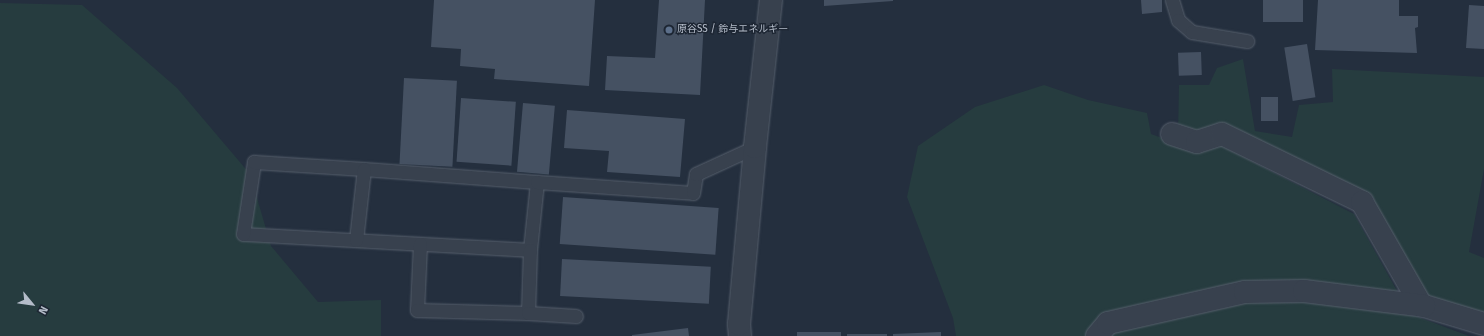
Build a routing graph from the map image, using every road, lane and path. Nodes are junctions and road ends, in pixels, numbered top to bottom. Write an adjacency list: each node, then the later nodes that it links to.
1 (771, 0): 5 (street)
2 (1172, 0): 3 (lane)
3 (1247, 41)
4 (1172, 134): 11 (street)
5 (755, 147): 7 (lane); 15 (street)
6 (364, 169): 7 (lane); 8 (lane); 8 (lane)
7 (537, 182): 10 (lane)
8 (356, 240): 9 (lane)
9 (420, 244): 10 (lane); 12 (lane)
10 (530, 250): 12 (lane)
11 (1424, 306): 14 (street); 16 (street)
12 (528, 313): 13 (lane)
13 (576, 316)
14 (1484, 324)
15 (740, 336)
16 (1097, 336)

